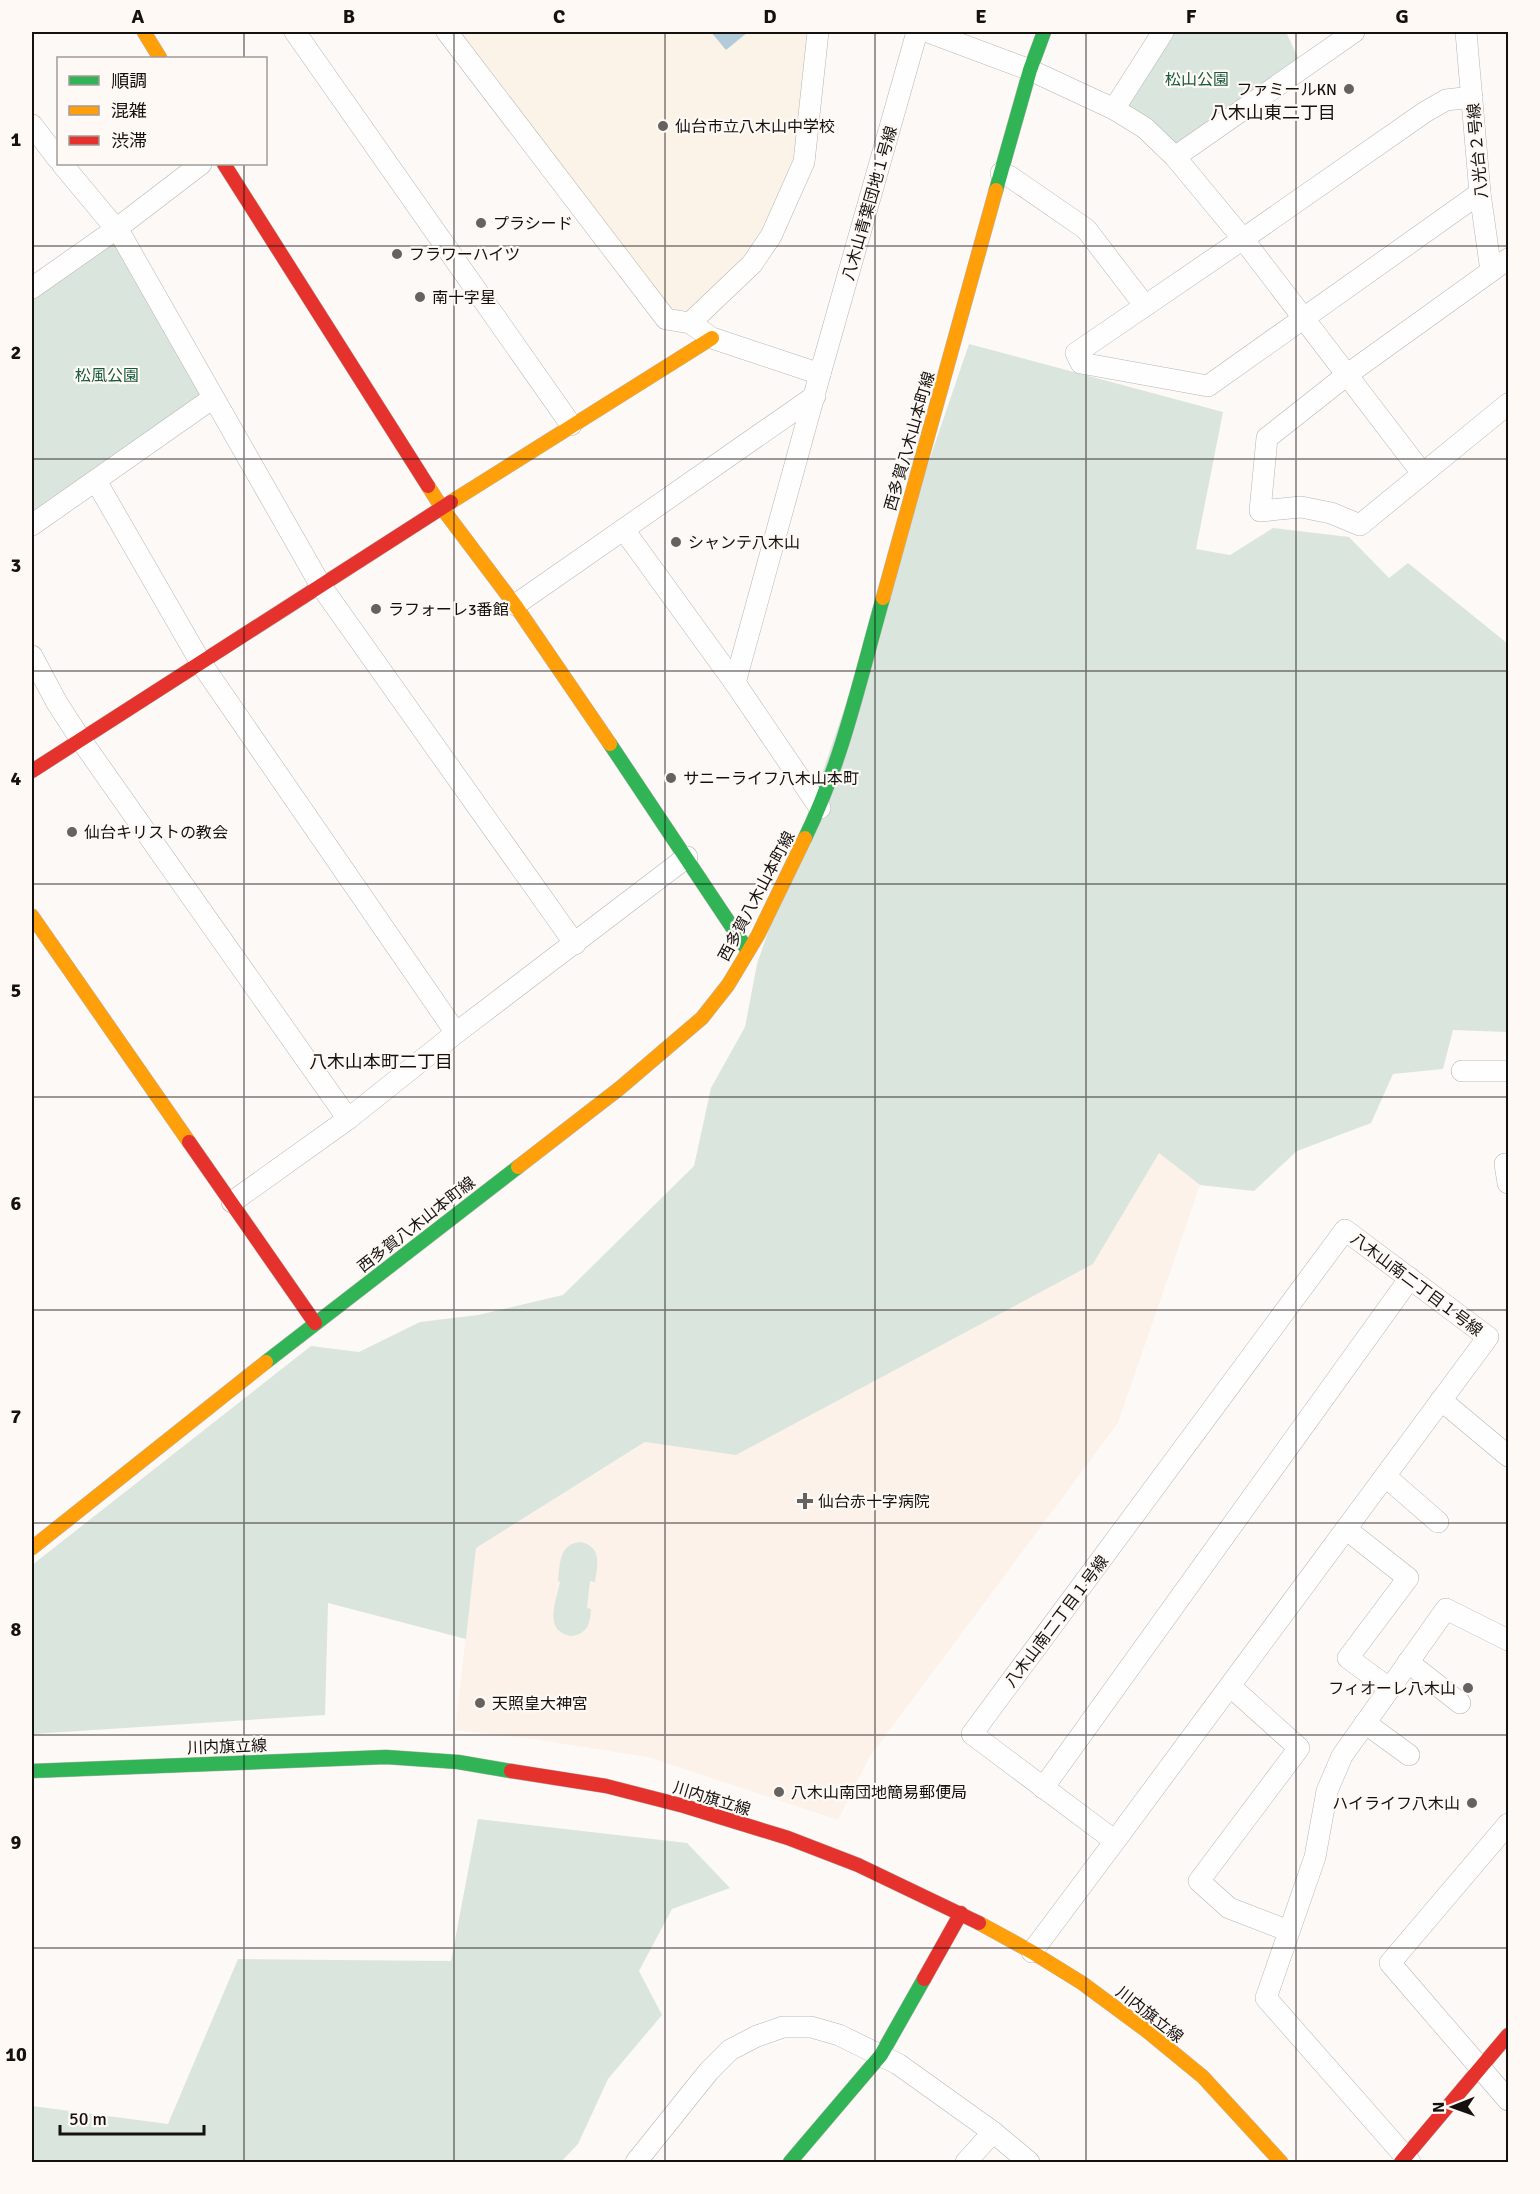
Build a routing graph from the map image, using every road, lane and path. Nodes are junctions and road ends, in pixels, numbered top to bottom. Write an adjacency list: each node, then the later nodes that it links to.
1 (144, 32): 11 (street)
2 (295, 32): 36 (street)
3 (447, 32): 29 (street)
4 (818, 32): 29 (street)
5 (917, 32): 31 (street, 八木山青葉団地１号線)
6 (928, 32): 12 (street)
7 (1044, 32): 12 (street, 西多賀八木山本町線)
8 (1162, 32): 14 (street)
9 (1354, 32): 16 (street)
10 (1466, 32): 13 (street, 八光台２号線)
11 (159, 57)
12 (1030, 70): 14 (street); 21 (street, 西多賀八木山本町線)
13 (1472, 97): 22 (street, 八光台２号線); 24 (street)
14 (1114, 109): 16 (street)
15 (32, 126): 17 (street)
16 (1175, 157): 24 (street)
17 (57, 158)
18 (64, 165): 23 (street)
19 (200, 165): 23 (street)
20 (225, 165): 39 (street)
21 (1001, 172): 27 (street); 49 (street, 西多賀八木山本町線)
22 (1480, 193): 25 (street, 八光台２号線); 28 (street)
23 (116, 229): 26 (street); 34 (street)
24 (1243, 239): 27 (street); 28 (street)
25 (1500, 265): 32 (street)
26 (32, 288)
27 (1145, 306): 28 (street)
28 (1304, 319): 32 (street)
29 (690, 323): 30 (street)
30 (712, 338): 31 (street); 36 (street)
31 (820, 374): 33 (street, 八木山青葉団地１号線)
32 (1348, 374): 37 (street); 37 (street)
33 (814, 396): 41 (street); 46 (street, 八木山青葉団地１号線)
34 (213, 398): 38 (street); 42 (street)
35 (1509, 404): 37 (street)
36 (571, 425): 39 (street)
37 (1422, 473)
38 (96, 481): 40 (street); 45 (street)
39 (442, 508): 42 (street); 43 (street)
40 (32, 525)
41 (624, 530): 43 (street); 46 (street)
42 (321, 586): 45 (street); 52 (street)
43 (515, 605): 50 (street)
44 (32, 656): 47 (street)
45 (201, 663): 47 (street); 54 (street)
46 (735, 683): 49 (street)
47 (81, 740): 48 (street); 57 (street)
48 (32, 771)
49 (820, 808): 53 (street, 西多賀八木山本町線)
50 (687, 857): 52 (street); 53 (street)
51 (32, 916): 60 (street)
52 (575, 944): 54 (street)
53 (748, 951): 62 (street, 西多賀八木山本町線)
54 (456, 1033): 57 (street)
55 (1462, 1071): 56 (street)
56 (1509, 1071)
57 (348, 1119): 60 (street)
58 (1509, 1164): 59 (street)
59 (1509, 1183)
60 (232, 1202): 62 (street)
61 (1410, 1278): 63 (street, 八木山南二丁目１号線); 77 (street); 77 (street, 八木山南二丁目１号線)
62 (315, 1323): 68 (street, 西多賀八木山本町線)
63 (1441, 1400): 64 (street); 65 (street, 八木山南二丁目１号線)
64 (1509, 1456)
65 (1385, 1476): 66 (street); 67 (street, 八木山南二丁目１号線)
66 (1438, 1522)
67 (1346, 1529): 71 (street, 八木山南二丁目１号線); 72 (street)
68 (32, 1548)
69 (1509, 1640): 70 (street)
70 (1408, 1662): 72 (street); 73 (street)
71 (1230, 1686): 79 (street, 八木山南二丁目１号線); 81 (street)
72 (1390, 1689): 74 (street)
73 (1460, 1702)
74 (1365, 1723): 75 (street); 81 (street)
75 (1409, 1755)
76 (32, 1771): 80 (street, 川内旗立線)
77 (1043, 1788): 79 (street, 八木山南二丁目１号線)
78 (1509, 1824): 85 (street)
79 (1115, 1841): 82 (street, 八木山南二丁目１号線)
80 (961, 1912): 82 (street, 川内旗立線); 84 (street)
81 (1289, 1931): 88 (street)
82 (1032, 1952): 93 (street, 川内旗立線)
83 (1509, 2035): 85 (street)
84 (881, 2055): 87 (street); 89 (street); 90 (street)
85 (1480, 2069): 86 (street); 88 (street)
86 (1509, 2100)
87 (993, 2132): 91 (street); 92 (street)
88 (1406, 2161)
89 (636, 2163)
90 (790, 2163)
91 (966, 2163)
92 (1029, 2163)
93 (1281, 2163)

